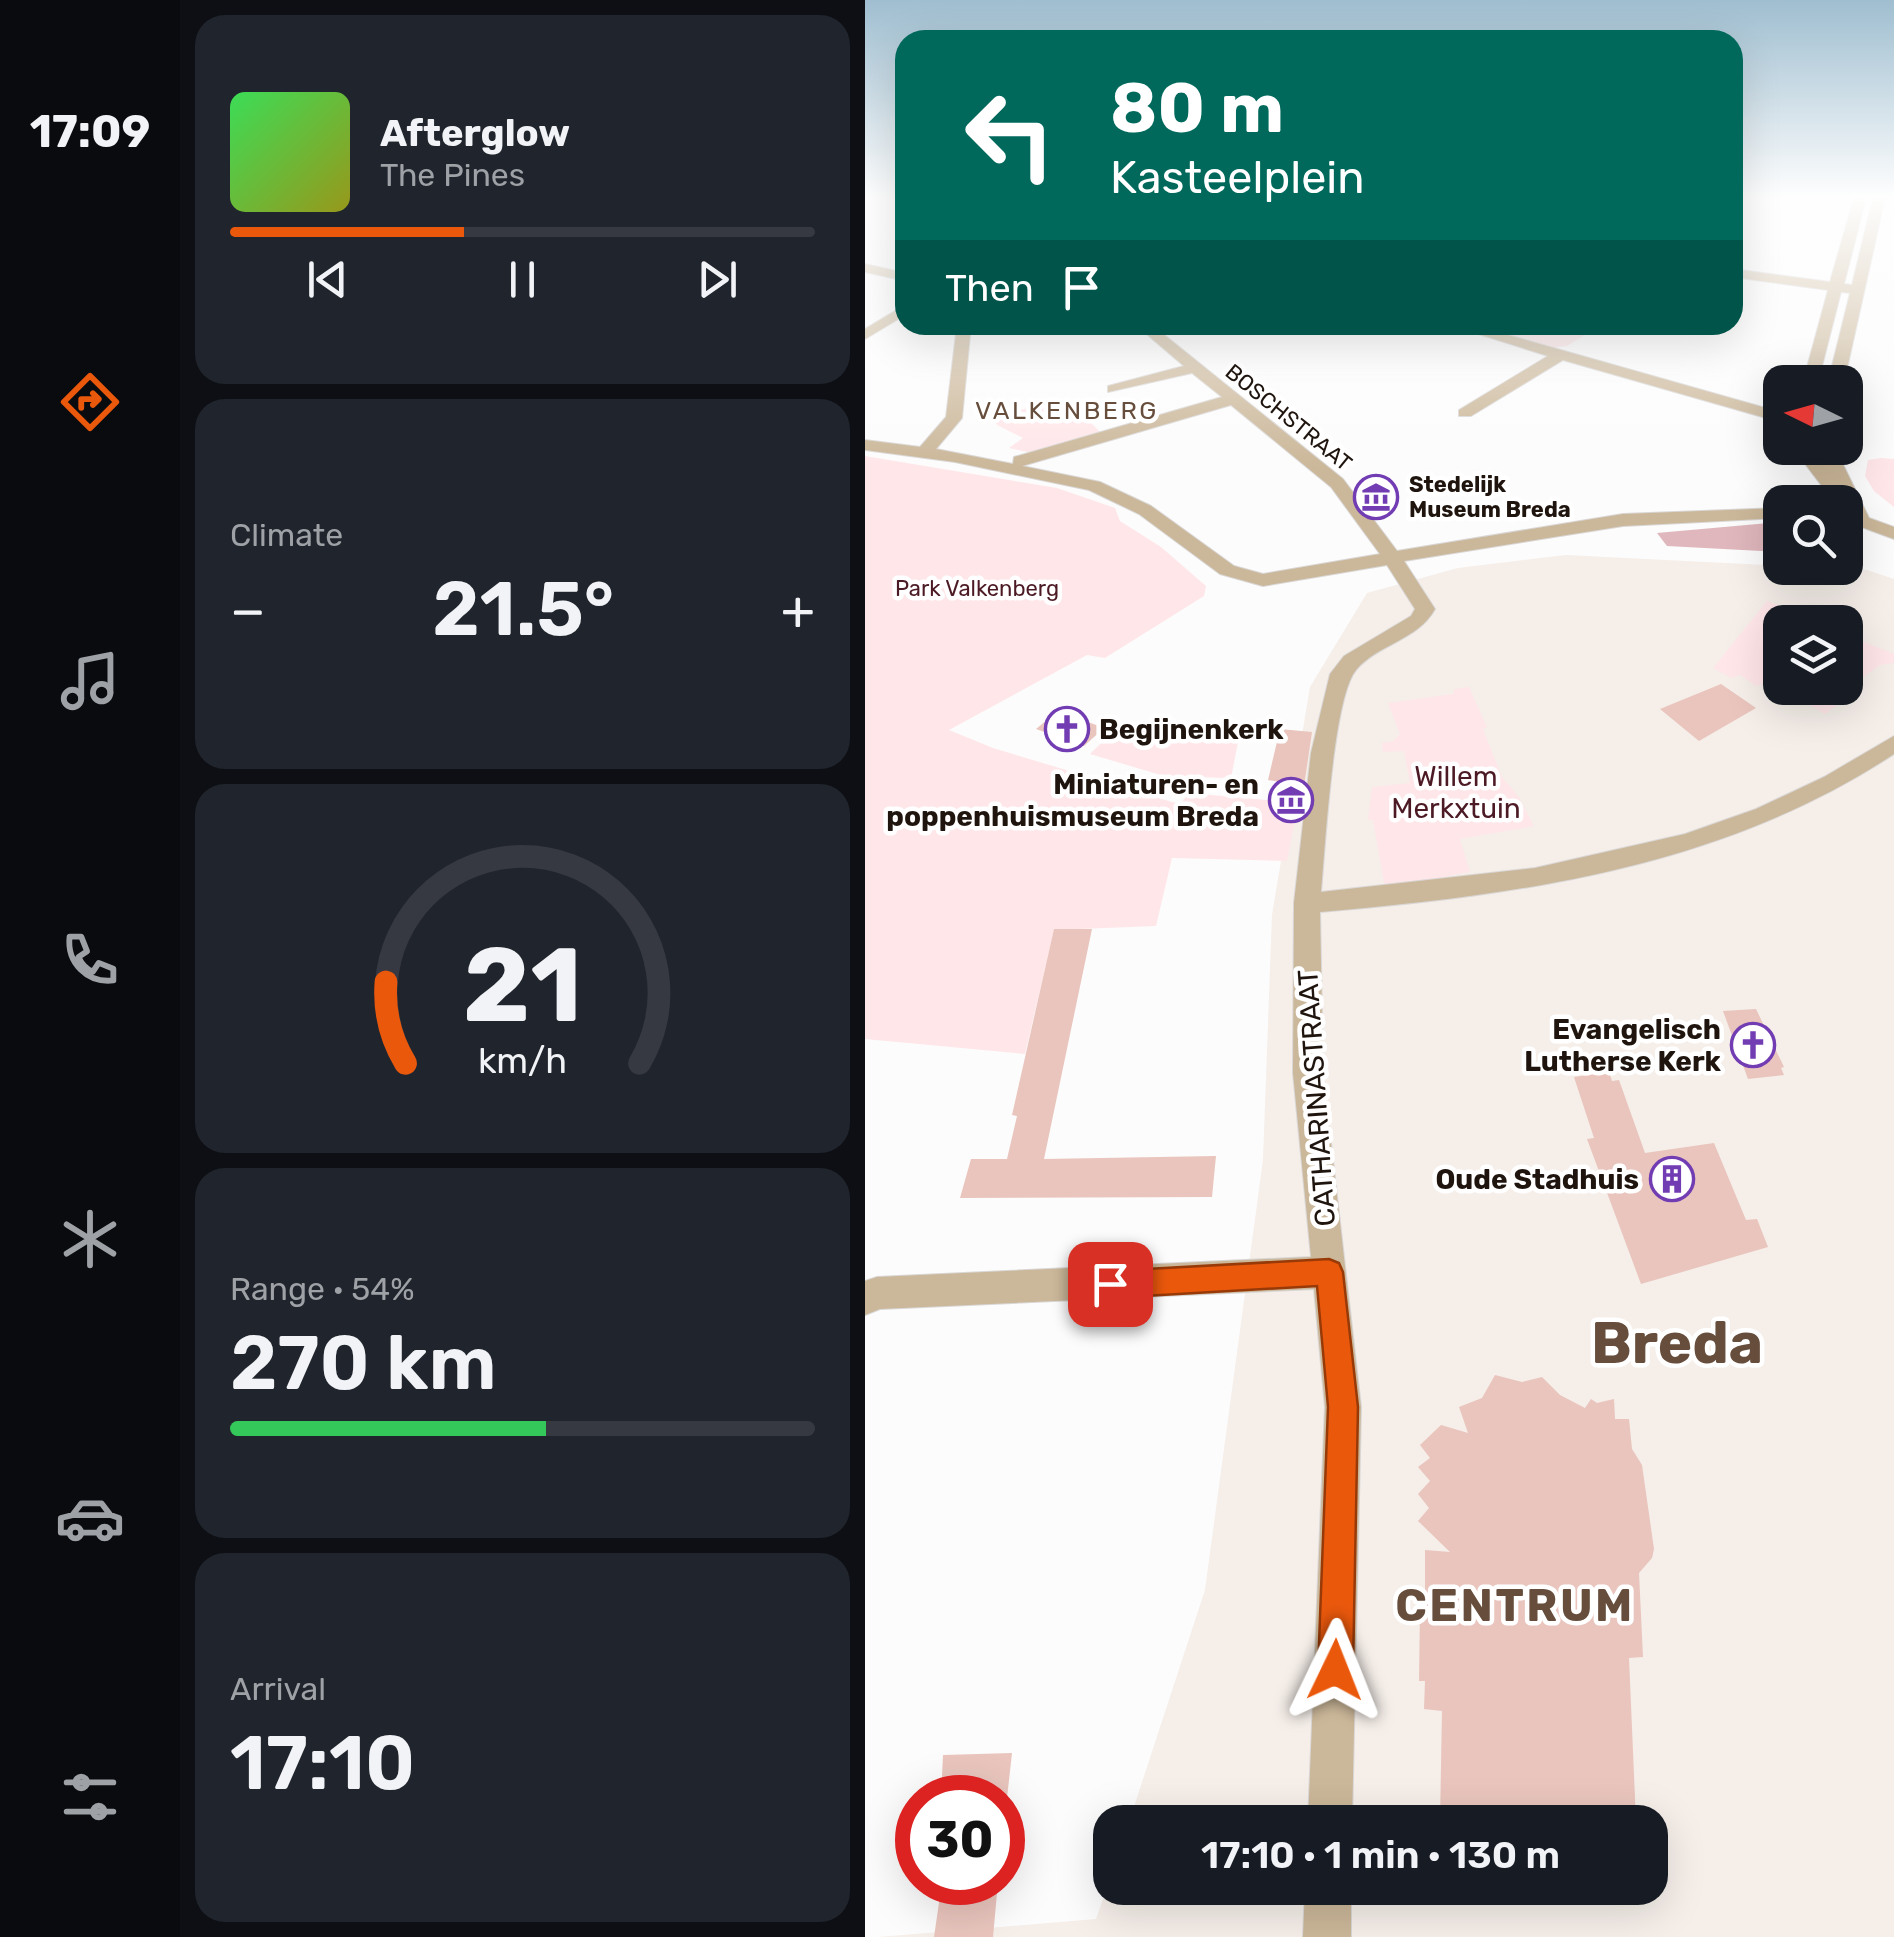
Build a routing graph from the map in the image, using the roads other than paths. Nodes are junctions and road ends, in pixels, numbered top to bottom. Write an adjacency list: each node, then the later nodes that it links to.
1 (1834, 288): 12 (street)
2 (1849, 288): 3 (street)
3 (1859, 290): 13 (street)
4 (895, 297): 6 (street)
5 (895, 315): 7 (street)
6 (865, 316)
7 (865, 334)
8 (963, 335): 21 (street)
9 (1155, 335): 14 (street, BOSCHSTRAAT)
10 (1493, 335): 11 (street)
11 (1562, 354): 17 (street); 18 (street)
12 (1814, 365)
13 (1840, 365)
14 (1193, 368): 15 (street); 16 (street, BOSCHSTRAAT)
15 (1114, 389)
16 (1233, 400): 22 (street); 28 (street, BOSCHSTRAAT)
17 (1763, 411)
18 (1465, 413)
19 (865, 435): 21 (street)
20 (865, 445): 21 (street)
21 (930, 447): 22 (street); 29 (street)
22 (1021, 460): 29 (street)
23 (1763, 514): 28 (street)
24 (1863, 525): 26 (street)
25 (1863, 529): 27 (street)
26 (1894, 533)
27 (1894, 544)
28 (1393, 557): 29 (street); 30 (street, BOSCHSTRAAT)
29 (1283, 578)
30 (1425, 612): 32 (street, CATHARINASTRAAT)
31 (1894, 743): 32 (street)
32 (1307, 903): 33 (street, CATHARINASTRAAT)
33 (1329, 1272): 34 (street); 35 (street, CATHARINASTRAAT)
34 (865, 1299)
35 (1332, 1805)
36 (1328, 1905): 37 (street)
37 (1327, 1937)

